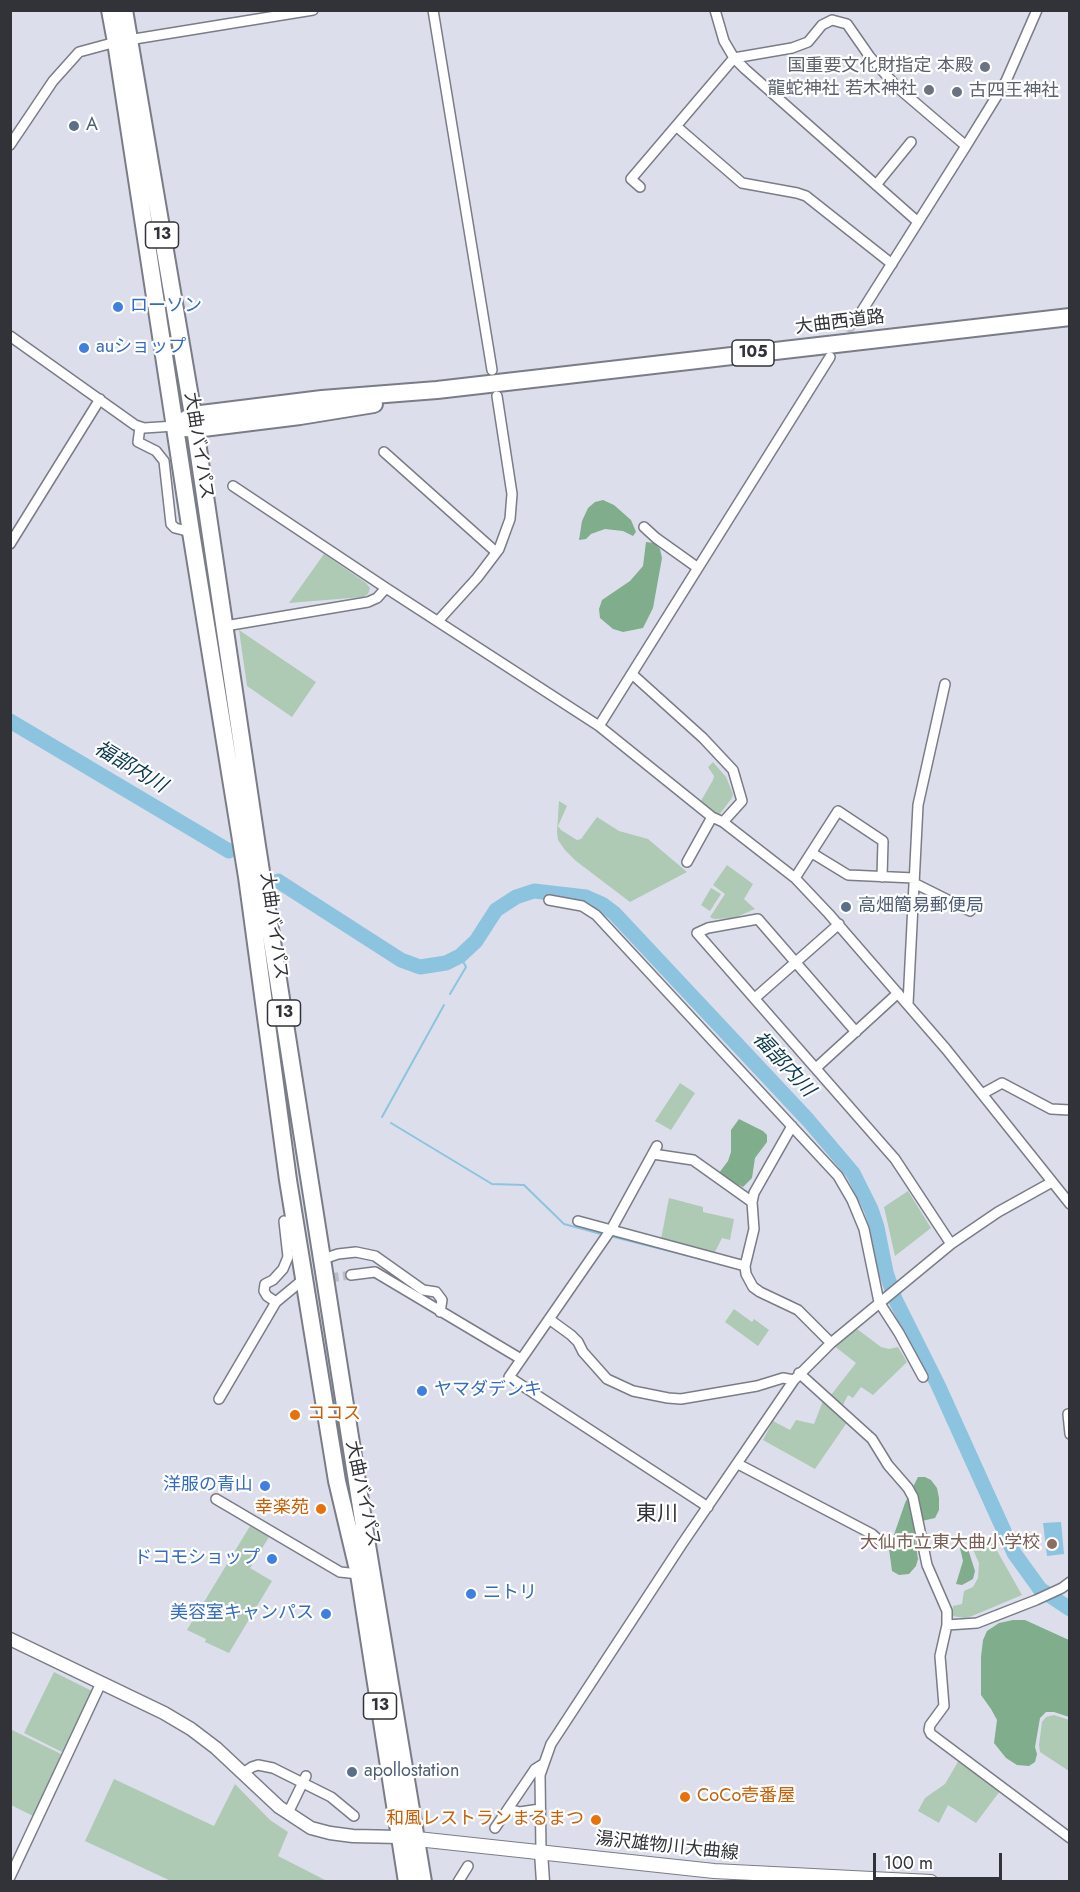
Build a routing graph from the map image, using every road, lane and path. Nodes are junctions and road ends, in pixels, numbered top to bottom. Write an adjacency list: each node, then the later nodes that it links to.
1 (110, 10): 7 (highway, 大曲バイパス / 13)
2 (124, 10): 7 (highway, 大曲バイパス / 13)
3 (313, 10): 7 (street)
4 (433, 10): 21 (street)
5 (716, 10): 8 (street)
6 (1036, 10): 12 (street)
7 (123, 41): 11 (street); 24 (highway, 大曲バイパス / 13); 25 (highway, 大曲バイパス / 13)
8 (734, 58): 9 (street); 12 (street); 13 (street)
9 (676, 126): 14 (street); 16 (street)
10 (911, 142): 13 (street)
11 (10, 145)
12 (966, 146): 15 (street)
13 (876, 185): 15 (street)
14 (640, 187)
15 (918, 222): 16 (street)
16 (892, 264): 17 (street)
17 (860, 314)
18 (1070, 317): 24 (highway, 大曲西道路 / 105)
19 (10, 336): 23 (street)
20 (830, 357): 33 (street)
21 (492, 370)
22 (497, 396): 32 (street)
23 (100, 399): 26 (street); 31 (street)
24 (194, 422): 25 (highway, 大曲西道路); 36 (highway, 大曲バイパス / 13)
25 (175, 426): 26 (street); 30 (highway, 大曲バイパス / 13)
26 (140, 427): 30 (street)
27 (384, 452): 32 (street)
28 (233, 486): 34 (street)
29 (644, 527): 33 (street)
30 (191, 532): 63 (highway, 大曲バイパス / 13)
31 (10, 544)
32 (496, 552): 35 (street)
33 (698, 568): 37 (street)
34 (386, 588): 35 (street); 36 (street)
35 (438, 621): 39 (street)
36 (225, 626): 66 (highway, 大曲バイパス / 13)
37 (632, 674): 39 (street); 41 (street)
38 (945, 684): 46 (street)
39 (598, 726): 40 (street)
40 (712, 817): 41 (street); 43 (street)
41 (723, 822): 45 (street)
42 (812, 853): 44 (street); 44 (street); 45 (street)
43 (687, 862)
44 (882, 877): 46 (street)
45 (795, 878): 49 (street)
46 (914, 880): 48 (street); 53 (street)
47 (549, 900): 58 (street)
48 (970, 911)
49 (838, 924): 50 (street); 51 (street)
50 (796, 963): 52 (street); 52 (street); 54 (street)
51 (898, 993): 53 (street); 54 (street)
52 (755, 999): 55 (street)
53 (908, 1004): 56 (street)
54 (856, 1032): 55 (street)
55 (816, 1068): 65 (street)
56 (982, 1094): 57 (street); 59 (street)
57 (1070, 1110)
58 (792, 1126): 60 (street); 70 (street)
59 (1052, 1182): 61 (street); 65 (street)
60 (752, 1202): 64 (street); 67 (street)
61 (1070, 1203)
62 (578, 1221): 64 (street)
63 (296, 1226): 71 (street); 85 (highway, 大曲バイパス / 13)
64 (611, 1230): 67 (street); 73 (street)
65 (951, 1244): 70 (street)
66 (323, 1259): 72 (street); 98 (highway, 大曲バイパス / 13)
67 (745, 1266): 74 (street)
68 (351, 1275): 72 (street)
69 (299, 1282): 71 (street)
70 (882, 1300): 74 (street); 77 (street)
71 (276, 1302): 78 (street)
72 (440, 1312): 75 (street)
73 (549, 1319): 75 (street); 76 (street)
74 (831, 1344): 76 (street)
75 (521, 1359): 83 (street)
76 (797, 1376): 81 (street); 87 (street)
77 (923, 1377)
78 (219, 1399)
79 (1070, 1414): 80 (street)
80 (1070, 1434)
81 (738, 1464): 83 (street); 84 (street)
82 (216, 1499): 85 (street)
83 (708, 1507): 90 (street)
84 (883, 1544)
85 (359, 1574): 98 (highway, 大曲バイパス / 13)
86 (1066, 1585): 87 (street)
87 (947, 1625): 99 (street)
88 (10, 1639): 89 (street)
89 (101, 1683): 91 (street); 102 (street)
90 (543, 1764): 93 (street); 94 (street)
91 (243, 1773): 92 (street); 95 (street)
92 (304, 1779): 95 (street); 96 (street)
93 (508, 1809): 94 (street); 97 (street)
94 (540, 1809): 100 (street)
95 (288, 1813): 98 (street)
96 (354, 1816)
97 (495, 1828)
98 (408, 1838): 100 (main road, 湯沢雄物川大曲線); 103 (highway, 大曲バイパス / 13); 104 (highway, 大曲バイパス / 13)
99 (1070, 1838)
100 (541, 1852): 106 (street); 107 (main road, 湯沢雄物川大曲線)
101 (468, 1866): 105 (street)
102 (10, 1877)
103 (408, 1881)
104 (423, 1881)
105 (458, 1881)
106 (543, 1881)
107 (931, 1881)

